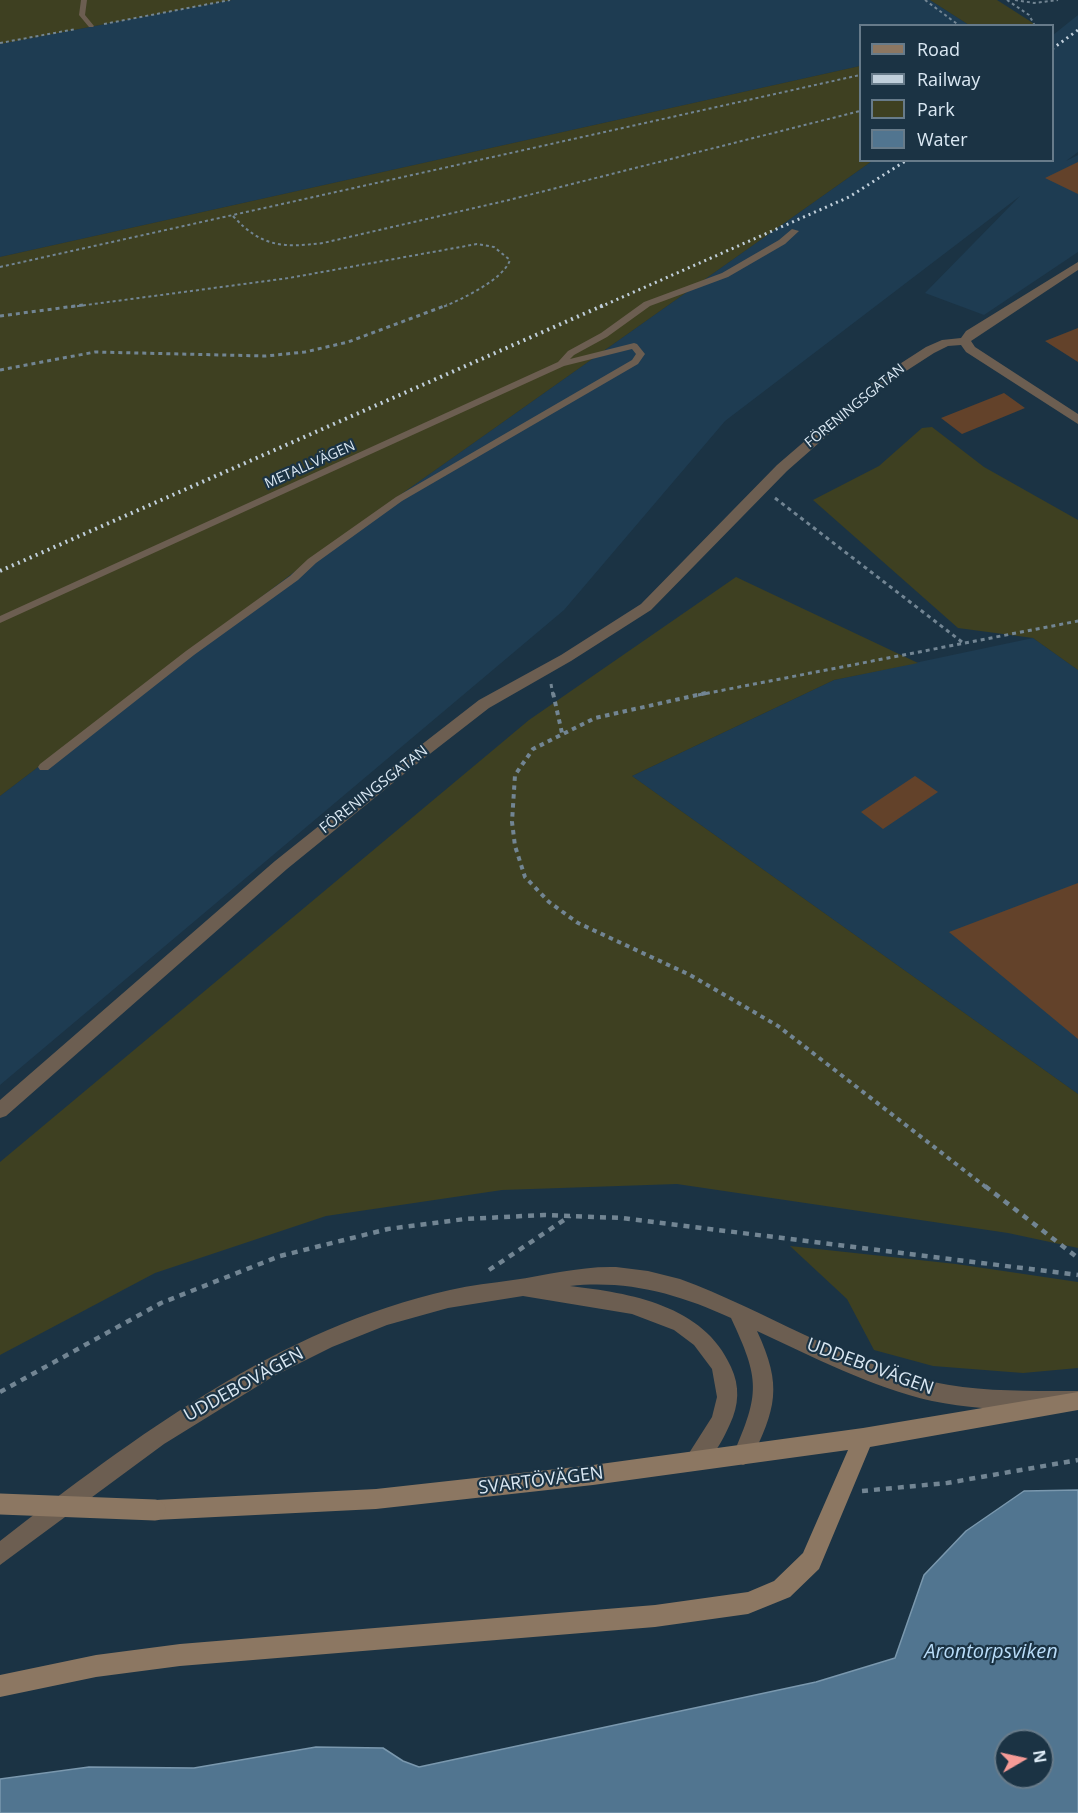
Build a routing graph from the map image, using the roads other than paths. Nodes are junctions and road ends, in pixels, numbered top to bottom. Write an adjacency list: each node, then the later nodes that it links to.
1 (84, 0): 2 (lane)
2 (91, 26)
3 (795, 231): 6 (lane)
4 (1078, 265): 5 (street, FÖRENINGSGATAN)
5 (965, 341): 7 (street); 10 (street, FÖRENINGSGATAN)
6 (561, 364): 8 (lane, METALLVÄGEN); 9 (lane, METALLVÄGEN)
7 (1078, 420)
8 (0, 620)
9 (44, 767)
10 (0, 1112)
11 (522, 1288): 12 (street, UDDEBOVÄGEN); 16 (street, UDDEBOVÄGEN); 18 (street, UDDEBOVÄGEN)
12 (739, 1314): 13 (street, UDDEBOVÄGEN); 15 (street)
13 (1078, 1400): 14 (main road, SVARTÖVÄGEN)
14 (863, 1438): 15 (main road, SVARTÖVÄGEN); 19 (main road)
15 (742, 1455): 16 (main road, SVARTÖVÄGEN)
16 (694, 1461): 17 (main road, SVARTÖVÄGEN, bridge)
17 (0, 1504)
18 (0, 1554)
19 (0, 1686)

